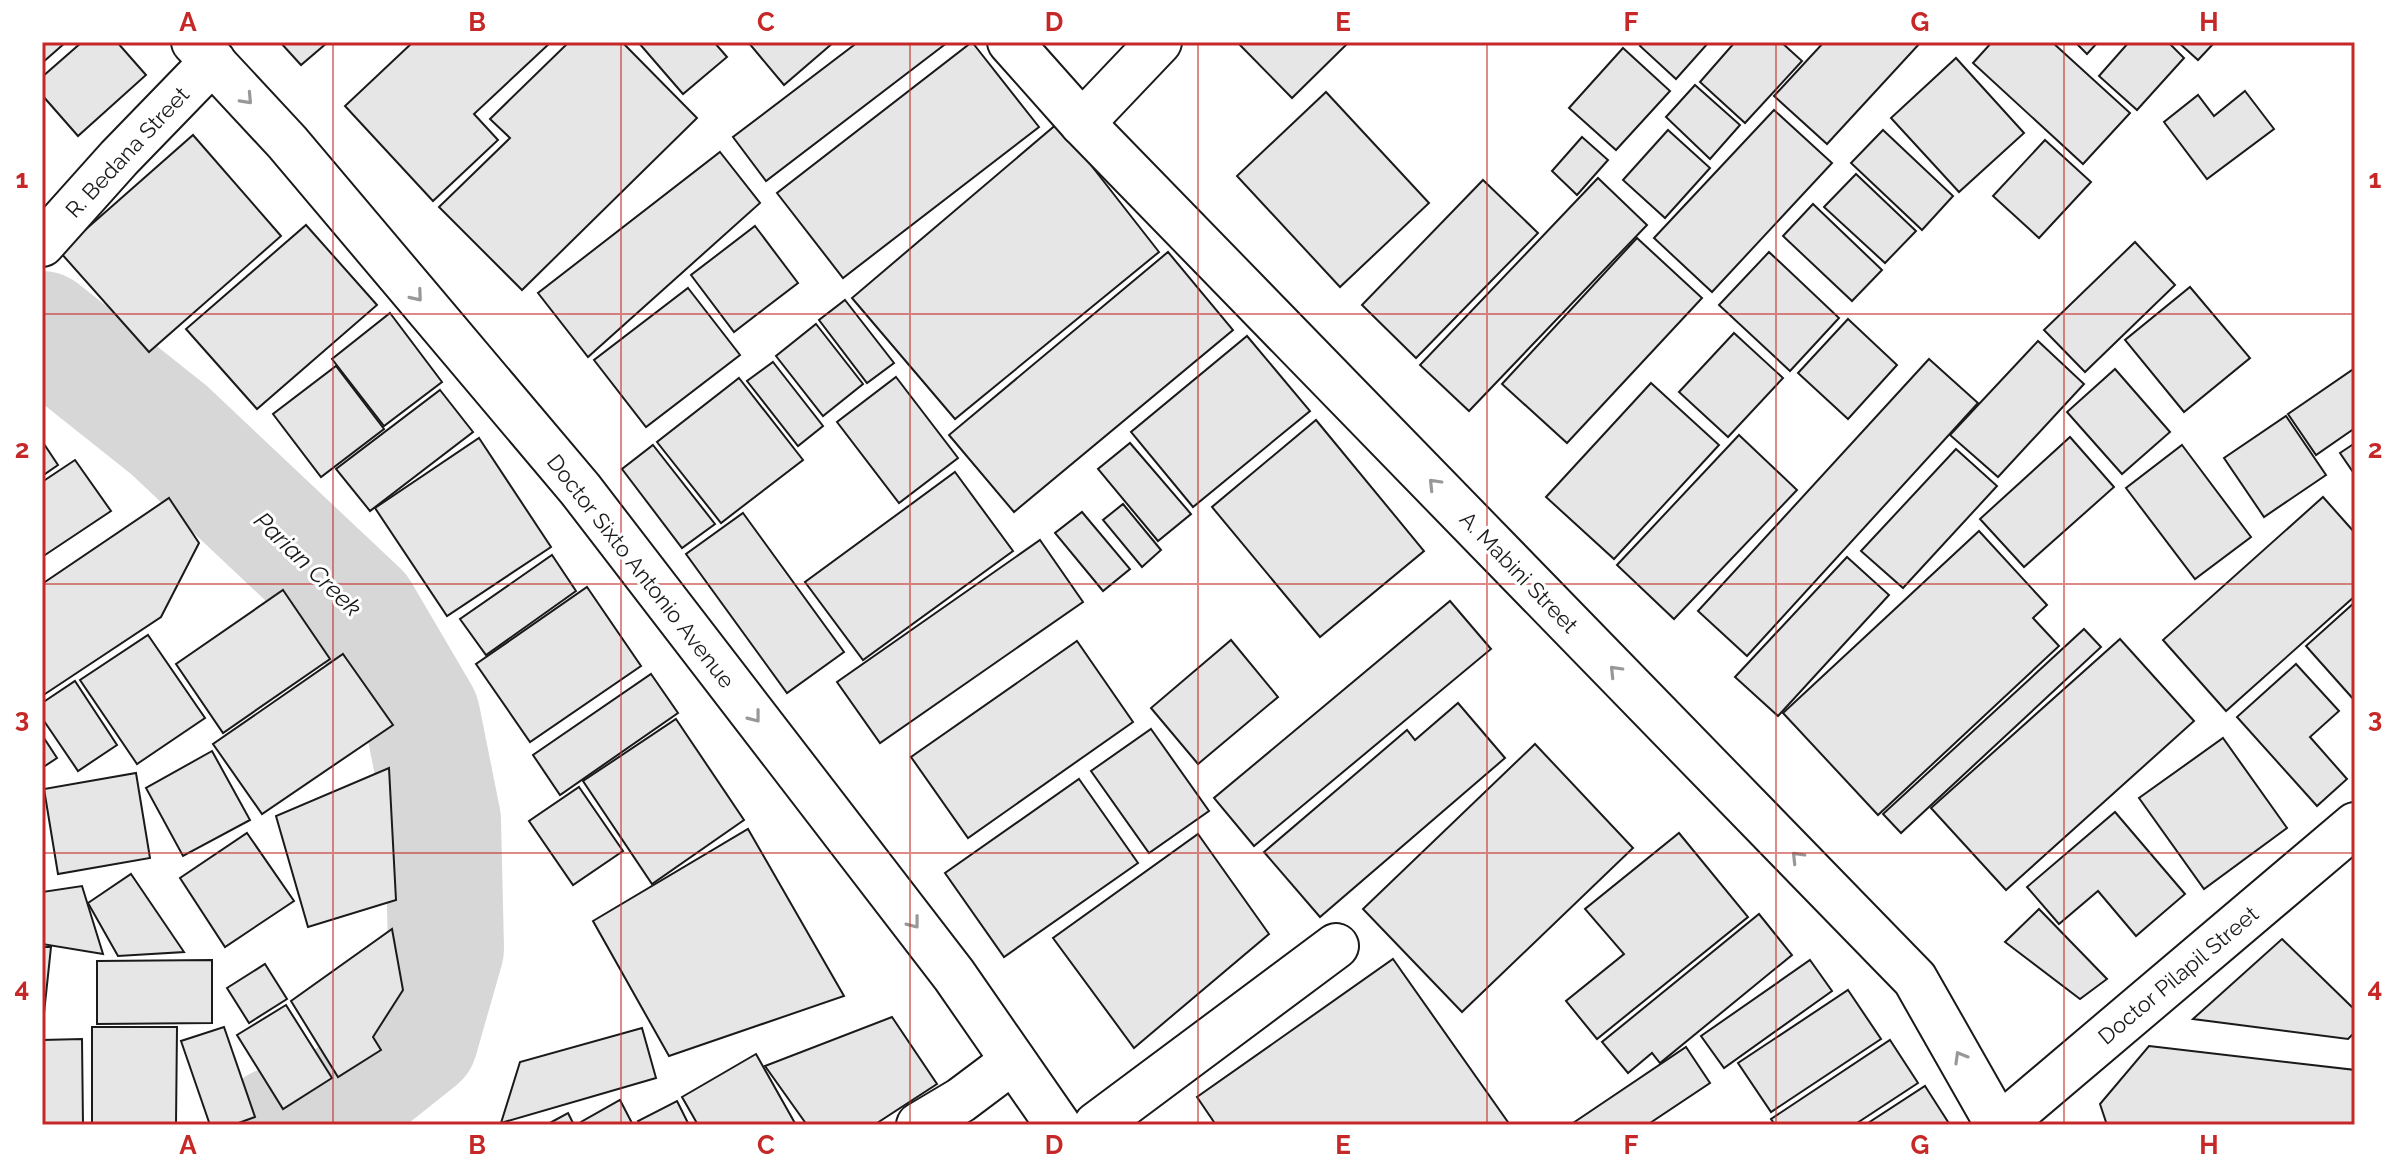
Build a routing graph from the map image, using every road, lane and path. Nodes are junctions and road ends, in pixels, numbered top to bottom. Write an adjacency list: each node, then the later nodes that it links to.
1 (1010, 42): 4 (main road, A. Mabini Street)
2 (1159, 42): 4 (main road)
3 (204, 52): 5 (main road, R. Bedana Street); 8 (main road, Doctor Sixto Antonio Avenue, one-way to 8)
4 (1082, 123): 12 (main road, A. Mabini Street, one-way to 4)
5 (42, 244)
6 (2355, 825): 12 (main road, Doctor Pilapil Street)
7 (1336, 946): 11 (main road)
8 (1013, 1061): 9 (main road); 10 (main road, Doctor Sixto Antonio Avenue)
9 (919, 1125)
10 (1058, 1125)
11 (1096, 1125)
12 (2000, 1125)

